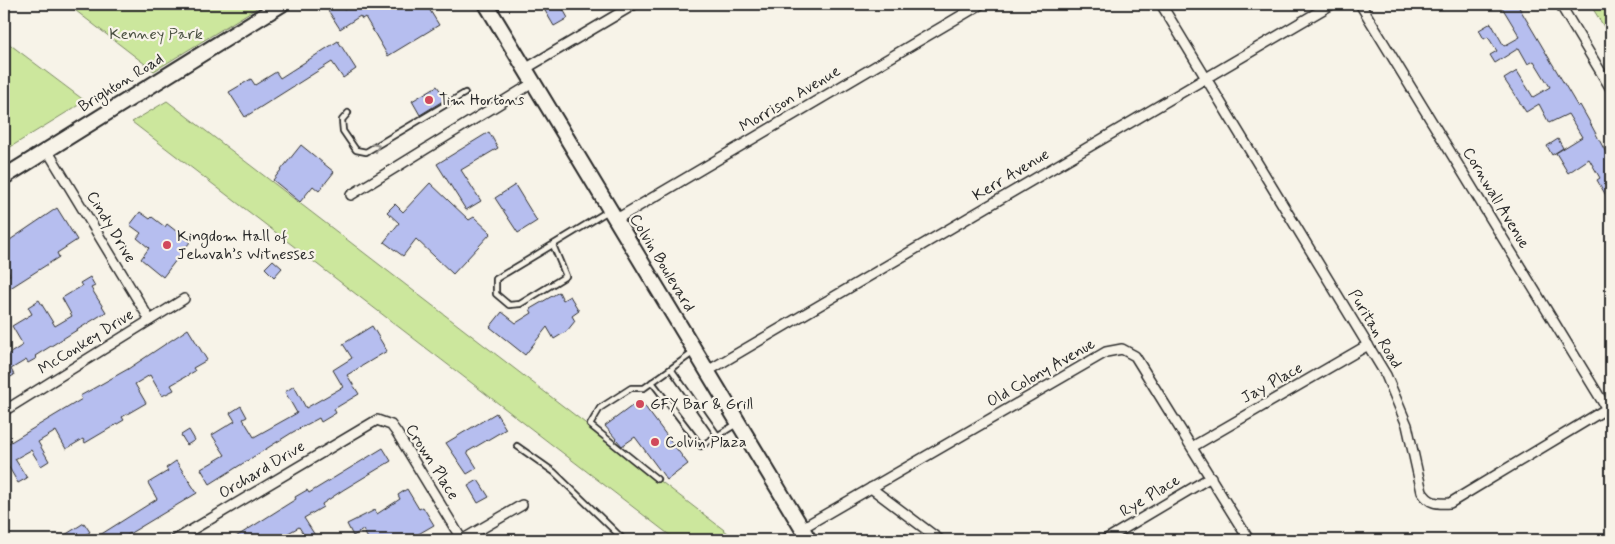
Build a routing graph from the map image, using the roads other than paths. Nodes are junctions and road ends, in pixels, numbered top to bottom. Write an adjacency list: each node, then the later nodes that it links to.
1 (282, 4): 15 (street, Brighton Road)
2 (486, 4): 9 (street, Colvin Boulevard)
3 (635, 4): 9 (street)
4 (981, 4): 18 (street, Morrison Avenue)
5 (1161, 4): 10 (street, Puritan Road)
6 (1332, 4): 10 (street, Kerr Avenue)
7 (1360, 4): 27 (street, Cornwall Avenue)
8 (1560, 4): 12 (street)
9 (525, 69): 11 (street, Colvin Boulevard)
10 (1206, 77): 22 (street, Puritan Road); 25 (street, Kerr Avenue)
11 (533, 83): 17 (street); 18 (street, Colvin Boulevard)
12 (1611, 89)
13 (465, 93): 14 (lane, one-way to 13)
14 (348, 113)
15 (47, 150): 16 (street, Brighton Road); 21 (street, Cindy Drive)
16 (4, 177)
17 (351, 195)
18 (612, 215): 19 (lane); 23 (street, Colvin Boulevard)
19 (553, 245): 19 (lane)
20 (184, 299): 21 (street, McConkey Drive)
21 (150, 320): 28 (street, McConkey Drive)
22 (1368, 345): 27 (street, Puritan Road); 33 (street, Jay Place)
23 (694, 352): 24 (lane); 25 (street, Colvin Boulevard)
24 (671, 369): 26 (lane); 31 (lane)
25 (706, 372): 29 (street, Colvin Boulevard)
26 (652, 382): 31 (lane); 35 (lane)
27 (1609, 408)
28 (4, 411)
29 (738, 423): 31 (lane); 38 (street, Colvin Boulevard)
30 (364, 426): 39 (street, Orchard Drive); 40 (street, Crown Place)
31 (718, 436)
32 (517, 446): 41 (lane)
33 (1192, 447): 34 (street, Old Colony Avenue); 36 (street, Old Colony Avenue)
34 (1211, 477): 44 (street, Rye Place); 45 (street, Old Colony Avenue)
35 (656, 479)
36 (871, 488): 38 (street, Old Colony Avenue); 43 (street)
37 (522, 505): 40 (street)
38 (802, 528): 42 (street, Colvin Boulevard)
39 (175, 540)
40 (462, 540)
41 (624, 540)
42 (809, 540)
43 (940, 540)
44 (1105, 540)
45 (1249, 540)

